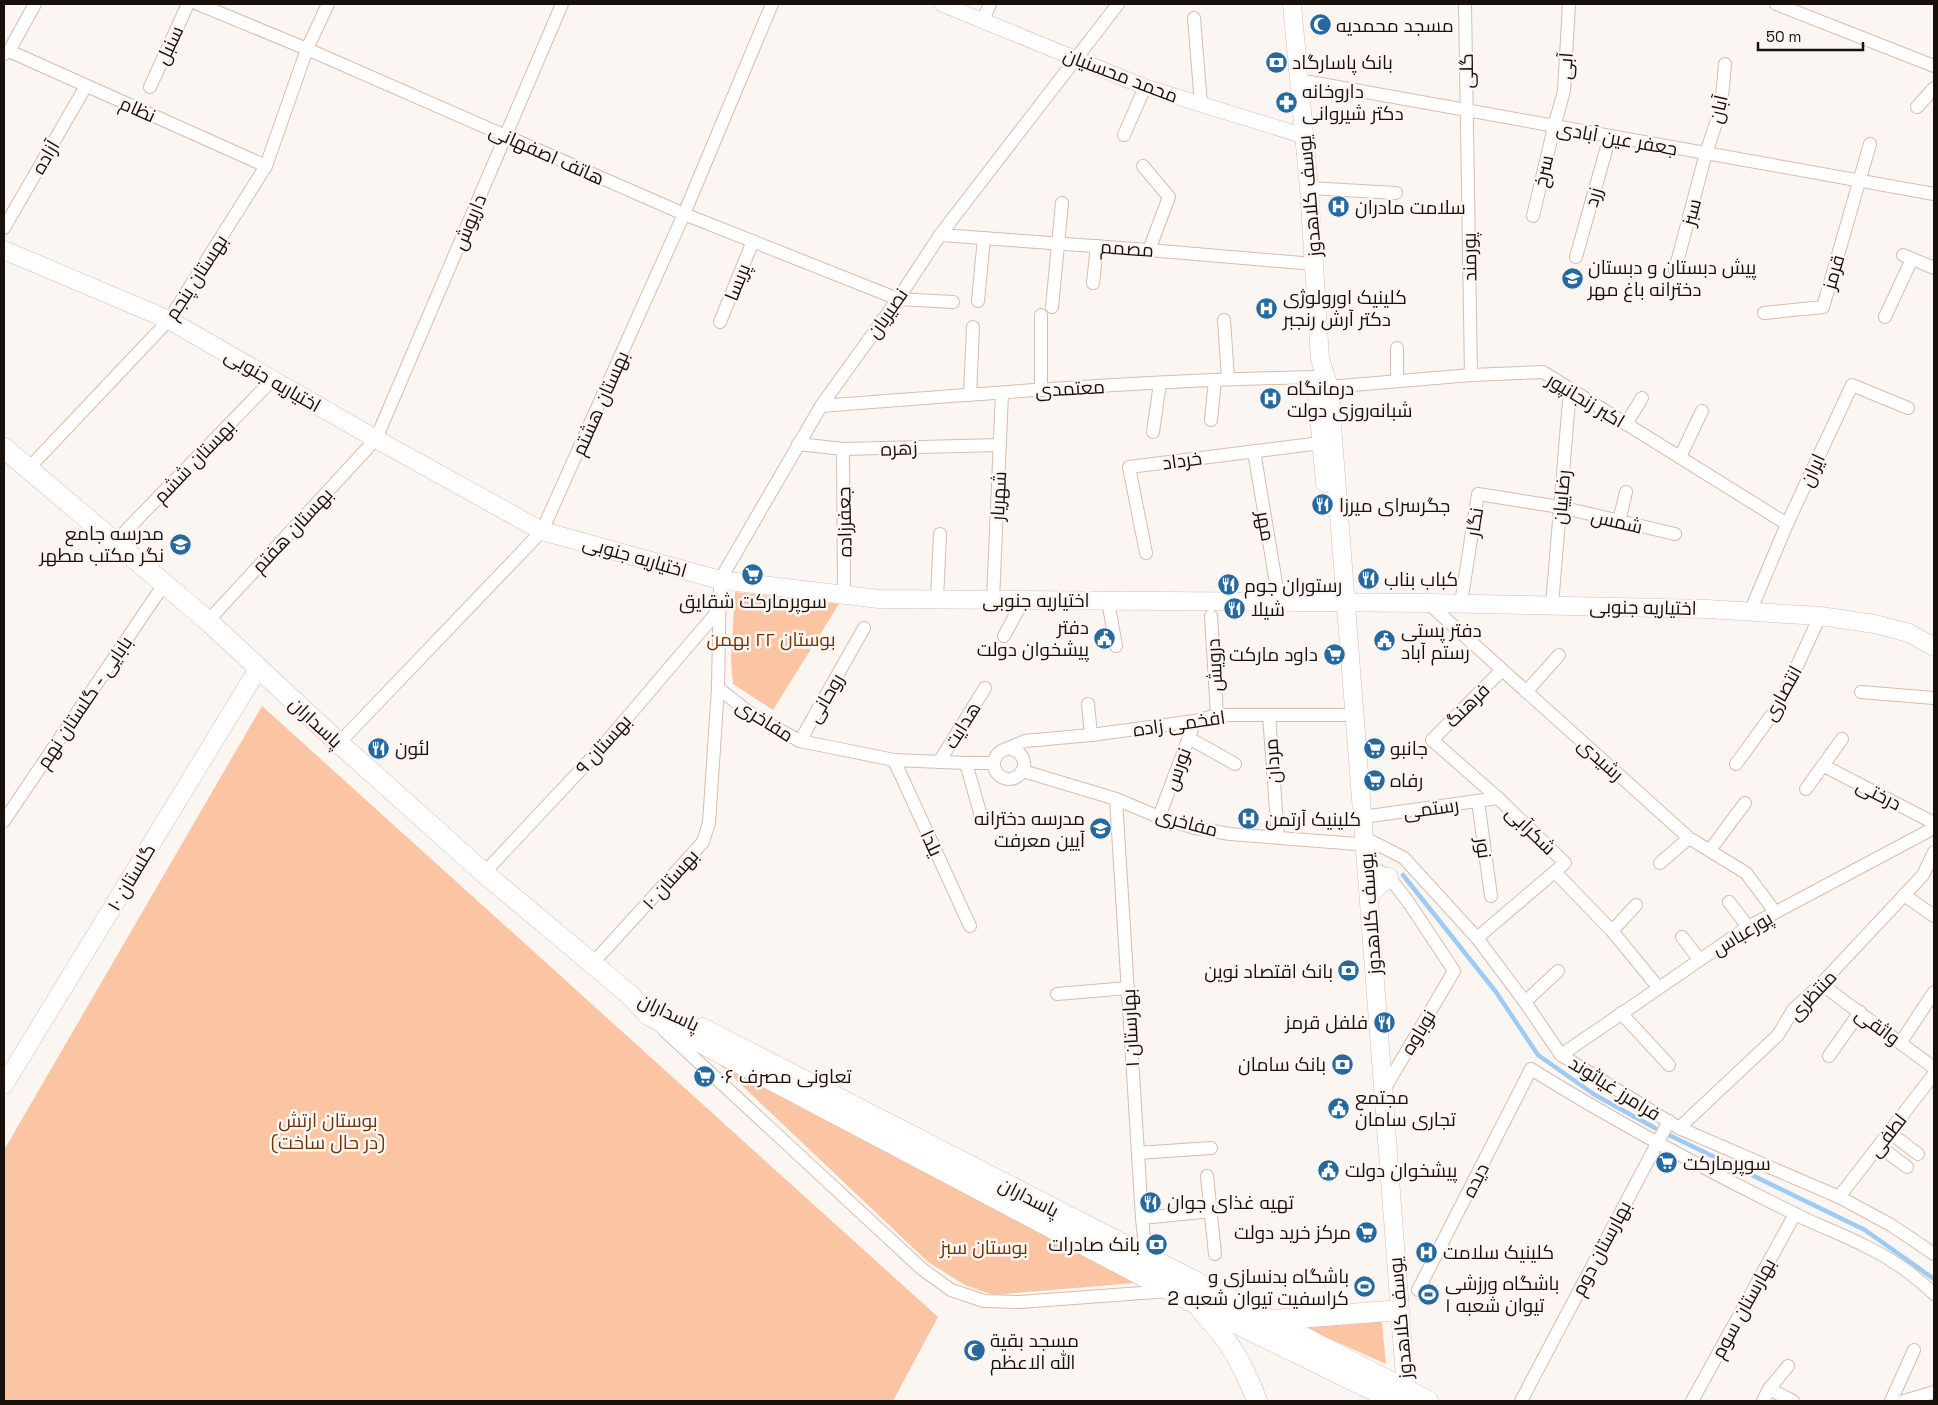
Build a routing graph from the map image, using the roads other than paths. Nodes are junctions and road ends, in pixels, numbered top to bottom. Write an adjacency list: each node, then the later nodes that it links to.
1 (35, 4): 17 (street)
2 (188, 4): 23 (street, سنبل)
3 (198, 4): 16 (street, هاتف اصفهانی)
4 (328, 4): 16 (street, بهستان پنجم)
5 (562, 4): 31 (street, داریوش)
6 (772, 4): 43 (street, بهستان هشتم)
7 (942, 4): 15 (street, محمد محسنیان)
8 (990, 4): 15 (street)
9 (1118, 4): 18 (street, نصیریان)
10 (1292, 4): 21 (main road, یوسف کلاهدوز)
11 (1465, 4): 28 (street, گلی)
12 (1569, 4): 29 (street, آبی)
13 (1776, 4): 20 (street)
14 (1194, 18): 26 (street)
15 (983, 20): 18 (street, محمد محسنیان)
16 (307, 49): 31 (street, هاتف اصفهانی); 36 (street, بهستان پنجم)
17 (6, 52): 22 (street, نظام)
18 (1076, 59): 24 (street, محمد محسنیان); 46 (street, نصیریان)
19 (1726, 64): 35 (street, آبان)
20 (1934, 66)
21 (1299, 80): 28 (street, جعفر عین آبادی); 32 (main road, یوسف کلاهدوز)
22 (86, 86): 36 (street, نظام); 45 (street, آزاده)
23 (150, 87)
24 (1145, 87): 26 (street, محمد محسنیان); 30 (street)
25 (1934, 88): 27 (street)
26 (1202, 104): 32 (street, محمد محسنیان)
27 (1917, 107)
28 (1467, 109): 29 (street, جعفر عین آبادی); 70 (street, پورمند)
29 (1554, 126): 33 (street, جعفر عین آبادی); 44 (street, سرخ)
30 (1124, 135)
31 (506, 136): 43 (street, هاتف اصفهانی); 88 (street, داریوش)
32 (1304, 136): 39 (main road, یوسف کلاهدوز)
33 (1610, 136): 35 (street, جعفر عین آبادی); 53 (street, زرد)
34 (1870, 144): 38 (street)
35 (1706, 154): 38 (street, جعفر عین آبادی); 56 (street, سبز)
36 (266, 166): 65 (street, بهستان پنجم)
37 (1143, 166): 52 (street)
38 (1859, 181): 41 (street, جعفر عین آبادی); 62 (street, قرمز)
39 (1309, 188): 40 (street); 54 (main road, یوسف کلاهدوز)
40 (1396, 193)
41 (1934, 194)
42 (1062, 203): 49 (street)
43 (684, 214): 48 (street, هاتف اصفهانی); 101 (street, بهستان هشتم)
44 (1533, 216)
45 (4, 228)
46 (940, 235): 47 (street, مصمم); 58 (street, نصیریان)
47 (984, 238): 49 (street, مصمم); 59 (street)
48 (754, 241): 58 (street, هاتف اصفهانی); 67 (street, پریسا)
49 (1058, 244): 50 (street, مصمم); 61 (street)
50 (1097, 246): 52 (street, مصمم); 57 (street)
51 (4, 250): 65 (main road, اختیاریه جنوبی)
52 (1150, 250): 54 (street, مصمم)
53 (1576, 257)
54 (1314, 264): 75 (main road, یوسف کلاهدوز)
55 (1934, 268): 64 (street)
56 (1675, 270)
57 (1093, 283)
58 (898, 299): 60 (street, هاتف اصفهانی); 82 (street, نصیریان)
59 (978, 301)
60 (953, 302)
61 (1052, 307)
62 (1764, 313)
63 (1040, 315): 78 (street)
64 (1885, 317)
65 (169, 320): 71 (main road, اختیاریه جنوبی); 96 (street, بهستان پنجم)
66 (1224, 320): 72 (street)
67 (720, 322)
68 (973, 327): 80 (street)
69 (1398, 348): 74 (street)
70 (1471, 375): 74 (street, اکبر زنجانپور); 77 (street, اکبر زنجانپور)
71 (273, 379): 88 (main road, اختیاریه جنوبی); 104 (street, بهستان ششم)
72 (1228, 379): 73 (street, معتمدی); 75 (street, معتمدی)
73 (1215, 380): 76 (street, معتمدی); 85 (street)
74 (1397, 381): 75 (street, اکبر زنجانپور)
75 (1324, 382): 89 (main road); 114 (main road)
76 (1160, 383): 78 (street, معتمدی); 87 (street)
77 (1570, 389): 86 (street, اکبر زنجانپور); 98 (street, رضاییان)
78 (1041, 390): 79 (street, معتمدی)
79 (1002, 393): 80 (street, معتمدی); 91 (street, شهریار)
80 (970, 394): 82 (street, معتمدی)
81 (1642, 398): 86 (street)
82 (821, 406): 90 (street, نصیریان)
83 (1908, 408): 100 (street, ایران)
84 (1702, 411): 95 (street)
85 (1211, 420)
86 (1626, 424): 95 (street, اکبر زنجانپور)
87 (1153, 432)
88 (376, 440): 101 (main road, اختیاریه جنوبی); 122 (street, بهستان هفتم)
89 (1321, 443): 94 (street, خرداد); 114 (main road)
90 (798, 444): 93 (street, زهره); 106 (street, نصیریان)
91 (1000, 445): 93 (street, زهره); 110 (street, شهریار)
92 (4, 448): 96 (main road, پاسداران)
93 (843, 450): 108 (street, جعفرزاده)
94 (1254, 451): 105 (street, خرداد); 113 (street, مهر)
95 (1680, 457): 100 (street, اکبر زنجانپور)
96 (28, 469): 104 (main road, پاسداران)
97 (1626, 492): 99 (street)
98 (1560, 507): 99 (street, شمس); 116 (street, نگار); 117 (street, رضاییان)
99 (1619, 521): 103 (street, شمس)
100 (1788, 524): 119 (street, ایران)
101 (542, 531): 106 (main road, اختیاریه جنوبی); 145 (street, بهستان هشتم)
102 (940, 534): 109 (street)
103 (1675, 534)
104 (115, 542): 107 (main road, پاسداران)
105 (1146, 553)
106 (720, 580): 108 (main road, اختیاریه جنوبی); 118 (street, بهستان ١٠)
107 (164, 584): 122 (main road, پاسداران); 163 (street, بابایی - گلستان نهم)
108 (844, 595): 109 (main road, اختیاریه جنوبی)
109 (937, 600): 110 (main road, اختیاریه جنوبی)
110 (993, 600): 111 (main road, اختیاریه جنوبی)
111 (1024, 600): 112 (main road, اختیاریه جنوبی); 124 (street)
112 (1108, 601): 113 (main road, اختیاریه جنوبی); 125 (street)
113 (1279, 601): 114 (main road, اختیاریه جنوبی)
114 (1341, 603): 115 (main road, اختیاریه جنوبی); 138 (main road, یوسف کلاهدوز)
115 (1428, 603): 116 (main road, اختیاریه جنوبی); 129 (street, رشیدی)
116 (1461, 603): 117 (main road, اختیاریه جنوبی)
117 (1552, 605): 119 (main road, اختیاریه جنوبی)
118 (718, 611): 130 (street, بهستان ١٠); 174 (street, بهستان ٩)
119 (1750, 612): 121 (main road, اختیاریه جنوبی)
120 (1212, 616): 136 (street, درویش)
121 (1820, 616): 126 (main road, اختیاریه جنوبی); 152 (street, انتصاری)
122 (208, 621): 128 (main road, پاسداران)
123 (864, 628): 144 (street, روحانی)
124 (1004, 636)
125 (1116, 646)
126 (1933, 647)
127 (1559, 655): 132 (street)
128 (258, 669): 145 (main road, پاسداران); 209 (main road, گلستان ۱۰)
129 (1502, 670): 132 (street, رشیدی); 143 (street, فرهنگ)
130 (718, 688): 144 (street, مفاخری); 190 (street, بهستان ١٠)
131 (985, 688): 148 (street, هدایت)
132 (1526, 692): 167 (street, رشیدی)
133 (1861, 692): 134 (street)
134 (1934, 698)
135 (1088, 704): 140 (street)
136 (1217, 715): 137 (street, افخمی زاده); 139 (street, افخمی زاده)
137 (1269, 715): 138 (street, افخمی زاده); 166 (street, مردان)
138 (1350, 715): 162 (main road, یوسف کلاهدوز); 168 (main road, یوسف کلاهدوز)
139 (1195, 721): 140 (street, افخمی زاده); 141 (street, نورس)
140 (1092, 735): 146 (street, افخمی زاده)
141 (1188, 738): 151 (street); 161 (street, نورس)
142 (1842, 739): 153 (street)
143 (1432, 740): 156 (street, شکرآبی)
144 (800, 741): 147 (street, مفاخری)
145 (339, 743): 174 (main road, پاسداران)
146 (1006, 749): 150 (street); 154 (street)
147 (894, 760): 148 (street, مفاخری); 184 (street, یلدا)
148 (939, 762): 149 (street, مفاخری)
149 (966, 763): 150 (street, مفاخری); 160 (street)
150 (994, 763): 154 (street)
151 (1235, 764)
152 (1736, 764)
153 (1824, 766): 155 (street); 164 (street, درختی)
154 (1023, 770): 157 (street, مفاخری)
155 (1806, 789)
156 (1498, 798): 158 (street, رستمی); 173 (street, شکرآبی)
157 (1116, 799): 161 (street, مفاخری); 194 (street, بهارستان ١)
158 (1478, 801): 162 (street, رستمی); 178 (street, نور)
159 (1745, 803): 169 (street)
160 (981, 816)
161 (1159, 817): 166 (street, مفاخری)
162 (1363, 817): 168 (main road, یوسف کلاهدوز)
163 (4, 821)
164 (1934, 823)
165 (1934, 828): 181 (street, پورعباس)
166 (1278, 838): 168 (street, مفاخری)
167 (1689, 838): 169 (street, رشیدی); 172 (street)
168 (1361, 841): 171 (main road, یوسف کلاهدوز); 183 (main road, یوسف کلاهدوز); 188 (street, فرامرز غیاثوند)
169 (1710, 850): 181 (street, رشیدی)
170 (1934, 852): 176 (street, منتظری)
171 (1366, 863): 175 (street); 177 (main road, یوسف کلاهدوز)
172 (1660, 863)
173 (1555, 872): 186 (street); 188 (street, شکرآبی)
174 (484, 873): 190 (main road, پاسداران)
175 (1388, 877): 177 (main road); 210 (street, نوباوه)
176 (1904, 895): 182 (street); 192 (street, منتظری)
177 (1369, 896): 183 (main road, یوسف کلاهدوز)
178 (1490, 896)
179 (1729, 902): 185 (street)
180 (1636, 905): 186 (street)
181 (1775, 912): 185 (street, پورعباس)
182 (1934, 916)
183 (1366, 922): 210 (main road, یوسف کلاهدوز); 231 (main road, یوسف کلاهدوز)
184 (970, 926)
185 (1748, 927): 189 (street, پورعباس)
186 (1612, 931): 193 (street)
187 (1682, 937): 189 (street)
188 (1477, 938): 198 (street, فرامرز غیاثوند)
189 (1699, 959): 193 (street, پورعباس)
190 (593, 963): 197 (main road, پاسداران)
191 (1558, 971): 198 (street)
192 (1821, 984): 199 (street, واثقی); 211 (street, منتظری)
193 (1658, 987): 200 (street, پورعباس)
194 (1128, 988): 196 (street); 216 (street, بهارستان ١)
195 (1934, 992): 202 (street)
196 (1057, 994)
197 (630, 995): 201 (main road, پاسداران); 226 (main road, پاسداران)
198 (1525, 1002): 203 (street, فرامرز غیاثوند)
199 (1860, 1012): 202 (street, واثقی); 204 (street)
200 (1621, 1013): 203 (street, پورعباس); 205 (street)
201 (648, 1015): 228 (main road, پاسداران); 228 (street)
202 (1901, 1042): 206 (street, واثقی)
203 (1561, 1055): 211 (street, فرامرز غیاثوند)
204 (1829, 1056)
205 (1669, 1066)
206 (1934, 1068)
207 (1531, 1069): 213 (street, فرامرز غیاثوند); 227 (street, دیده)
208 (1934, 1074): 212 (street, لطفی)
209 (4, 1085)
210 (1382, 1093): 237 (main road, یوسف کلاهدوز)
211 (1674, 1124): 213 (street, بهارستان دوم); 220 (street, فرامرز غیاثوند)
212 (1889, 1132): 214 (street, لطفی); 217 (street)
213 (1657, 1142): 222 (street, فرامرز غیاثوند); 240 (street, بهارستان دوم)
214 (1878, 1146): 218 (street); 220 (street, لطفی)
215 (1210, 1148): 216 (street)
216 (1138, 1153): 223 (street, بهارستان ١)
217 (1918, 1154)
218 (1907, 1167)
219 (1207, 1176): 221 (street)
220 (1839, 1197): 225 (street, فرامرز غیاثوند)
221 (1210, 1211): 223 (street); 224 (street)
222 (1795, 1214): 229 (street, فرامرز غیاثوند); 241 (street, بهارستان سوم)
223 (1142, 1218): 226 (street, بهارستان ١)
224 (1215, 1254)
225 (1934, 1254)
226 (1146, 1257): 232 (main road, پاسداران)
227 (1418, 1290)
228 (1172, 1291): 230 (main road, پاسداران)
229 (1934, 1294)
230 (1194, 1303): 237 (main road, پاسداران); 238 (main road)
231 (1389, 1311): 232 (main road); 237 (main road, یوسف کلاهدوز)
232 (1270, 1320): 237 (main road, پاسداران)
233 (1914, 1350): 244 (street)
234 (1788, 1366): 235 (street)
235 (1769, 1389): 242 (street); 243 (street)
236 (1934, 1392): 245 (street)
237 (1401, 1398): 239 (main road, پاسداران)
238 (1257, 1401)
239 (1428, 1401)
240 (1521, 1401)
241 (1692, 1401)
242 (1763, 1401)
243 (1793, 1401)
244 (1891, 1401)
245 (1904, 1401)

